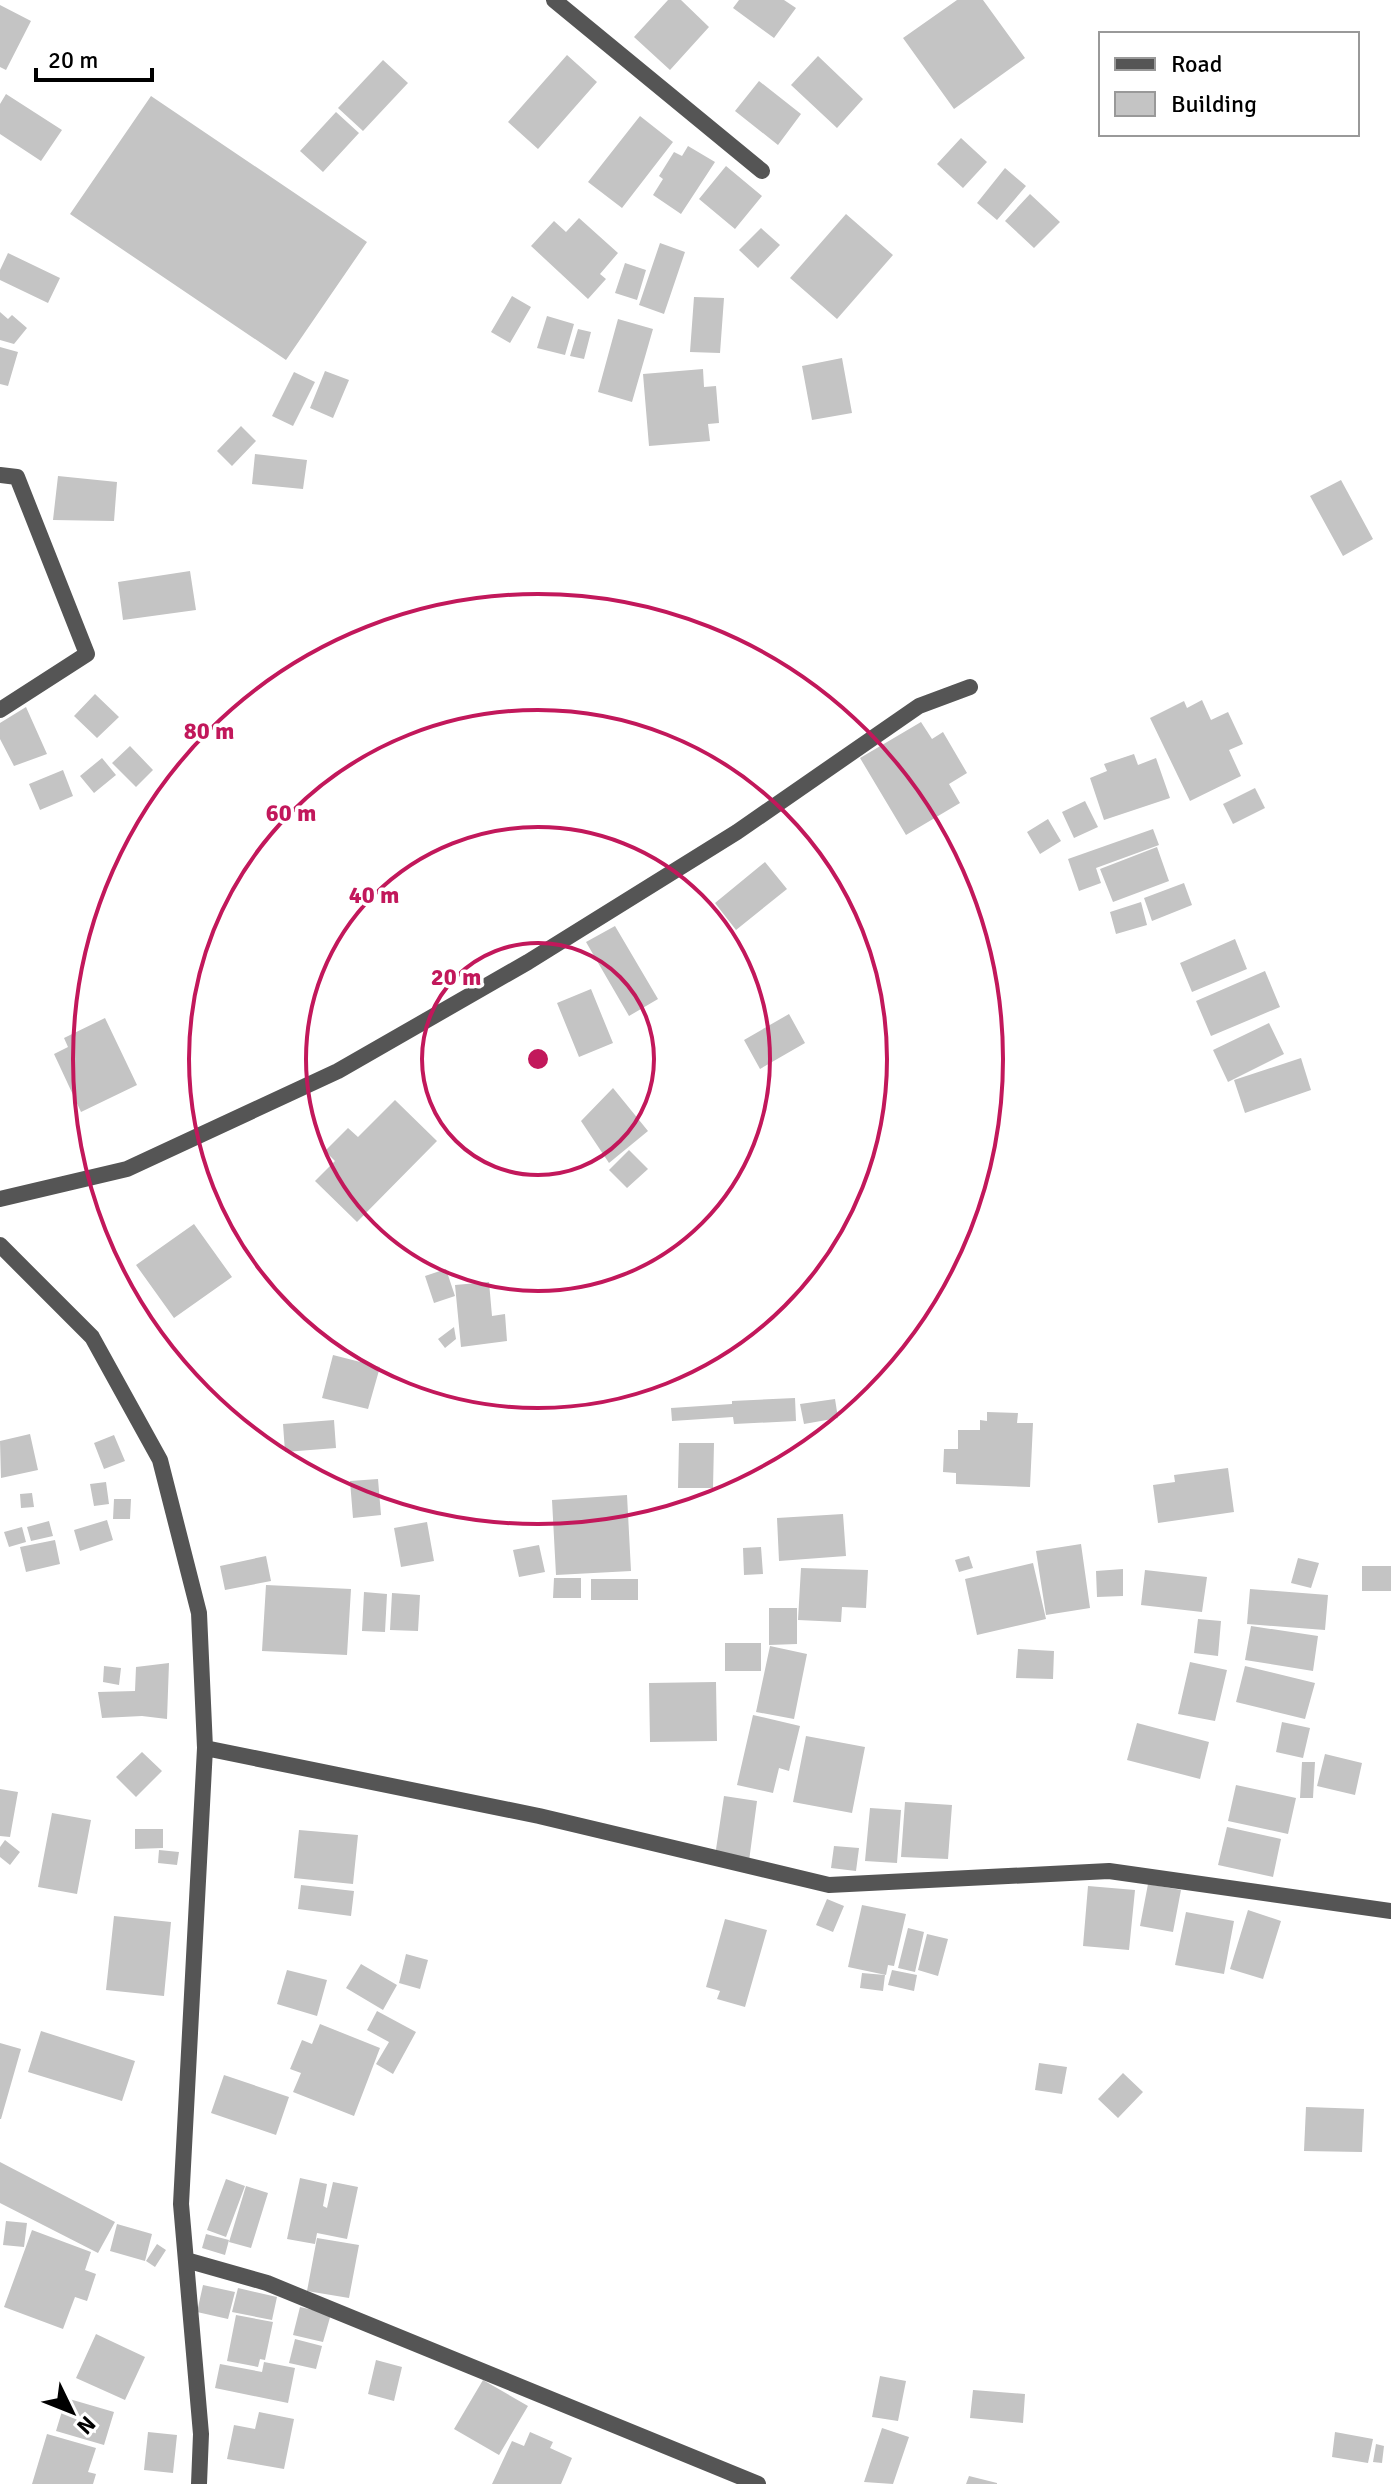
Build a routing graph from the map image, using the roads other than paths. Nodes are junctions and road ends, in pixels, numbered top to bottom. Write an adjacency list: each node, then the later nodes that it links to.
1 (554, 0): 2 (street)
2 (762, 171)
3 (0, 475): 5 (street)
4 (970, 687): 6 (street)
5 (0, 710)
6 (0, 1199)
7 (0, 1245): 8 (street)
8 (205, 1748): 9 (street); 10 (street)
9 (1391, 1911)
10 (186, 2260): 11 (street); 12 (street)
11 (199, 2484)
12 (758, 2484)

